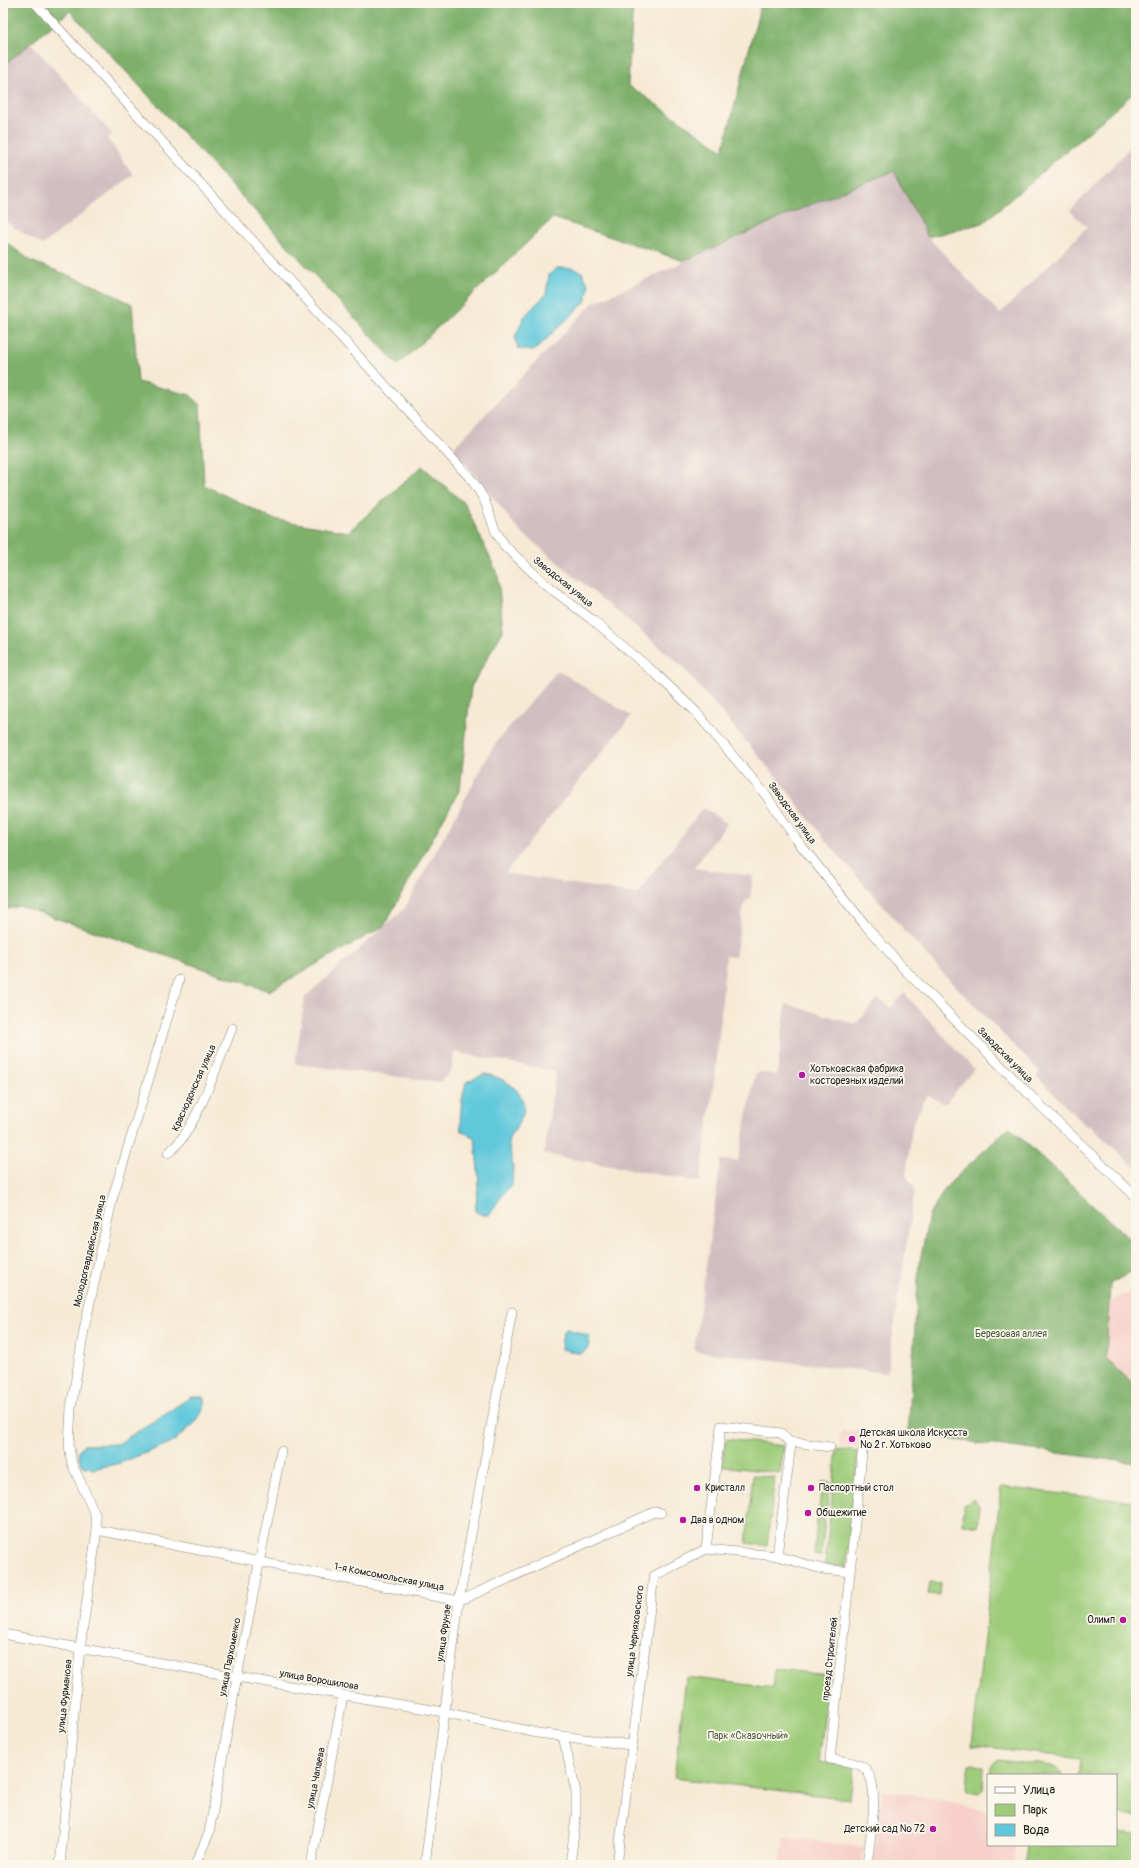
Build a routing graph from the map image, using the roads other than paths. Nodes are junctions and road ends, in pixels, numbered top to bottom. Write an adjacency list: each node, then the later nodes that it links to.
1 (35, 3): 5 (street, Заводская улица)
2 (179, 980): 12 (street, Молодогвардейская улица)
3 (232, 1028): 4 (street, Краснодонская улица)
4 (168, 1153)
5 (1136, 1197)
6 (512, 1312): 17 (street, улица Фрунзе)
7 (791, 1444): 8 (street); 13 (street); 14 (street)
8 (830, 1447)
9 (281, 1451): 15 (street, улица Пархоменко)
10 (862, 1453): 16 (street)
11 (661, 1513): 17 (street)
12 (98, 1530): 15 (street, 1-я Комсомольская улица); 19 (street, улица Фурманова)
13 (706, 1548): 14 (street); 24 (street, улица Черняховского)
14 (777, 1556): 16 (street)
15 (259, 1563): 17 (street, 1-я Комсомольская улица); 20 (street, улица Пархоменко)
16 (850, 1572): 31 (street, проезд Строителей)
17 (459, 1601): 22 (street, улица Фрунзе)
18 (3, 1634): 19 (street, улица Ворошилова)
19 (80, 1648): 20 (street, улица Ворошилова); 25 (street, улица Фурманова)
20 (237, 1677): 21 (street, улица Ворошилова); 26 (street, улица Пархоменко)
21 (343, 1696): 22 (street, улица Ворошилова); 27 (street, улица Чапаева)
22 (444, 1712): 23 (street, улица Ворошилова); 28 (street, улица Фрунзе)
23 (563, 1736): 24 (street, улица Ворошилова); 29 (street)
24 (631, 1745): 30 (street, улица Черняховского)
25 (60, 1865)
26 (195, 1865)
27 (311, 1865)
28 (425, 1865)
29 (570, 1865)
30 (616, 1865)
31 (867, 1865)

